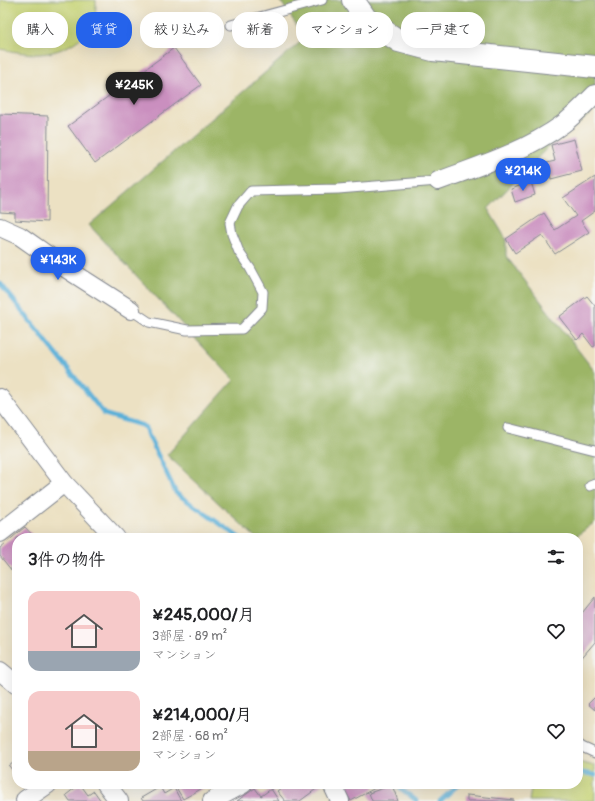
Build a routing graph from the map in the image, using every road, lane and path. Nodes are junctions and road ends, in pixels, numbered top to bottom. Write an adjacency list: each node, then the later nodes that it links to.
1 (322, 0): 3 (lane)
2 (353, 0): 4 (street)
3 (231, 25)
4 (595, 66)
5 (595, 94): 6 (street)
6 (438, 181): 8 (lane)
7 (0, 227): 8 (street)
8 (131, 310)
9 (0, 398): 12 (street)
10 (508, 428): 11 (lane)
11 (595, 450)
12 (64, 483): 13 (street); 14 (street)
13 (0, 533)
14 (111, 533)
15 (0, 671): 16 (street)
16 (12, 681)
17 (583, 747): 18 (lane)
18 (595, 753)
19 (41, 789): 23 (street)
20 (110, 789): 24 (street)
21 (234, 789): 25 (street)
22 (334, 789): 26 (street)
23 (25, 800)
24 (119, 801)
25 (212, 801)
26 (340, 801)

